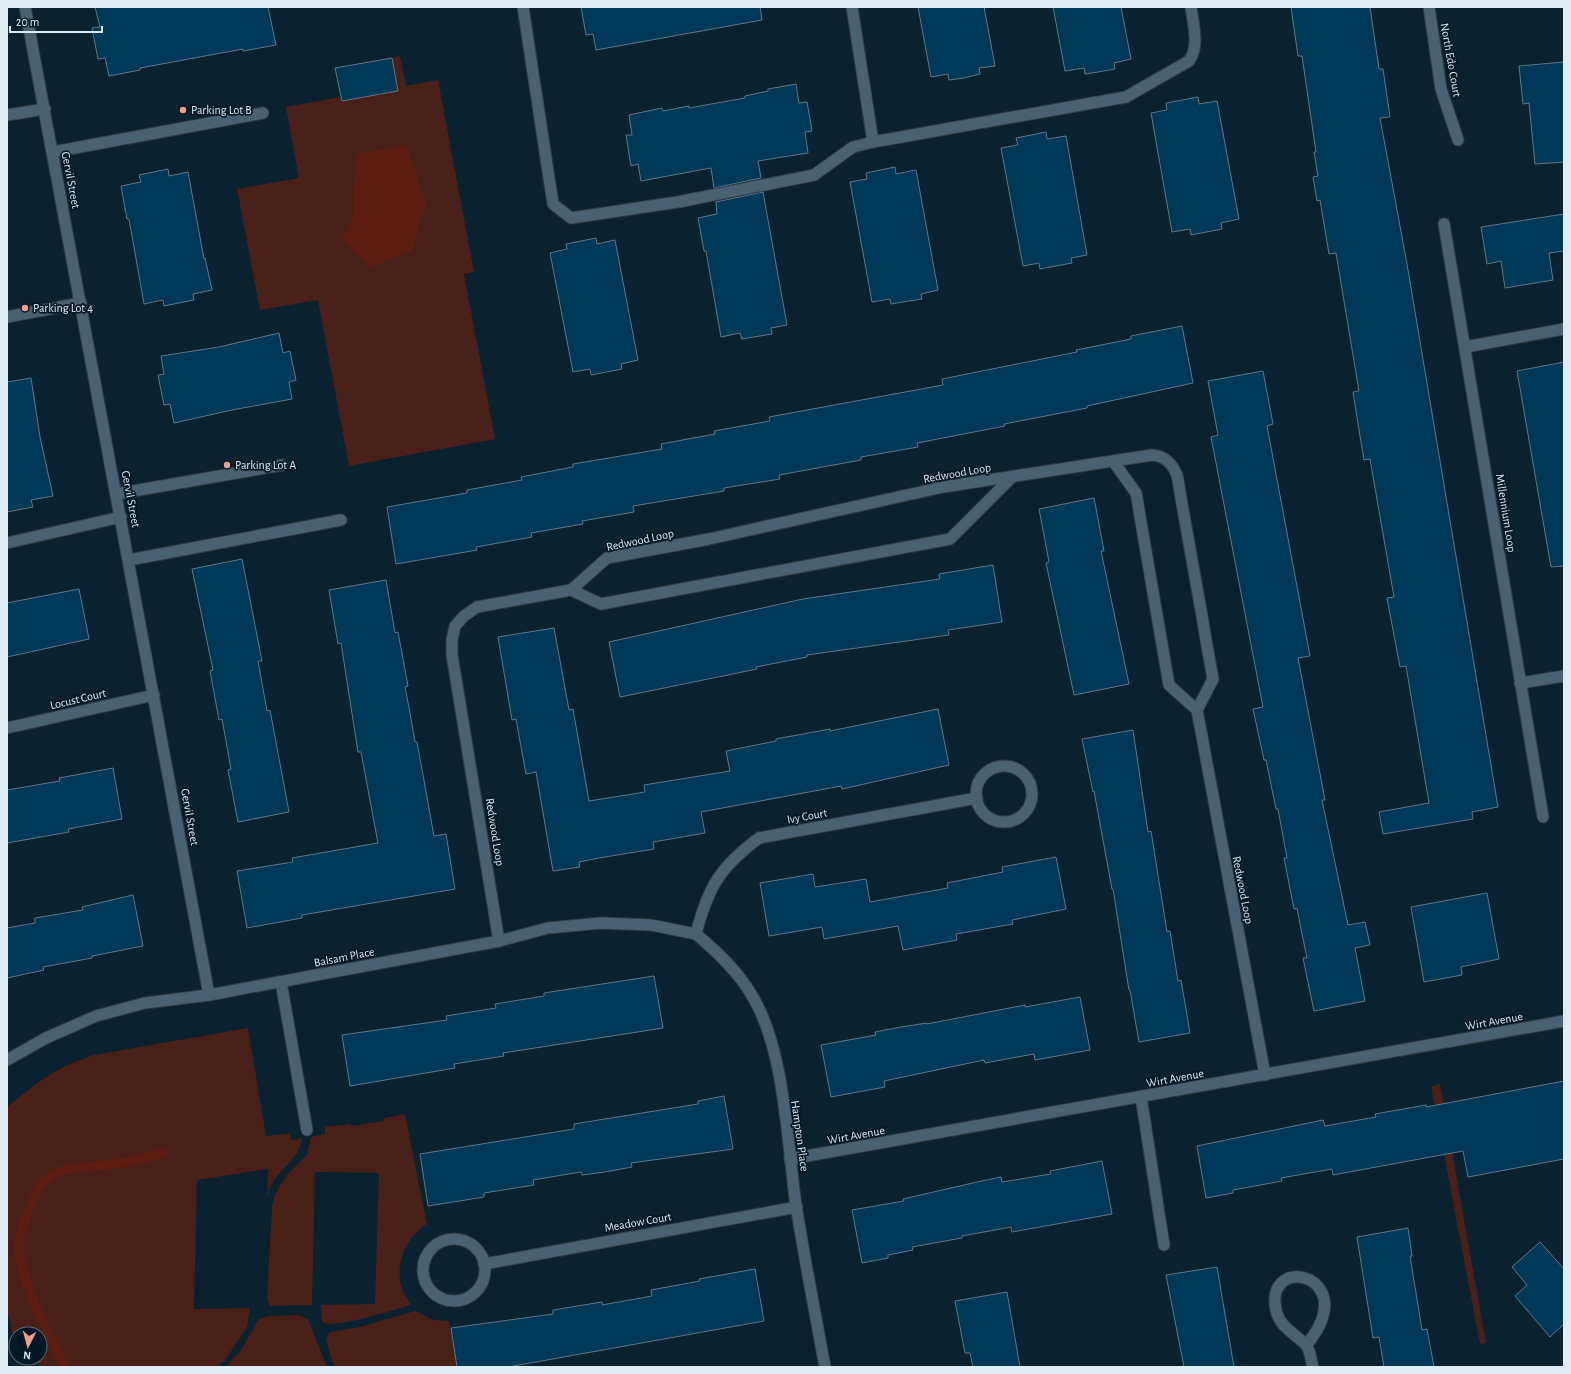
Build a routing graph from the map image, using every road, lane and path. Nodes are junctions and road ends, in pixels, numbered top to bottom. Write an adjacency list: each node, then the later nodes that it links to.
1 (26, 7): 6 (street, Gervil Street)
2 (523, 7): 10 (street)
3 (852, 7): 10 (street)
4 (1191, 7): 10 (street)
5 (1429, 7): 9 (street, North Edo Court)
6 (45, 109): 8 (street); 11 (street, Gervil Street)
7 (263, 113): 11 (street)
8 (7, 116)
9 (1458, 140)
10 (873, 142)
11 (53, 152): 13 (street, Gervil Street)
12 (1444, 224): 16 (street, Millennium Loop)
13 (81, 303): 14 (street); 20 (street, Gervil Street)
14 (7, 317)
15 (1564, 329): 16 (street)
16 (1465, 347): 27 (street, Millennium Loop)
17 (1113, 461): 19 (street, Redwood Loop); 29 (street); 29 (street, Redwood Loop)
18 (282, 465): 20 (street)
19 (1012, 476): 25 (street, Redwood Loop); 25 (street)
20 (116, 494): 21 (street, Gervil Street)
21 (121, 517): 23 (street); 24 (street, Gervil Street)
22 (341, 520): 24 (street)
23 (7, 544)
24 (129, 560): 28 (street, Gervil Street)
25 (571, 590): 34 (street, Redwood Loop)
26 (1564, 676): 27 (street)
27 (1520, 683): 32 (street, Millennium Loop)
28 (154, 695): 30 (street, Locust Court); 36 (street, Gervil Street)
29 (1196, 710): 39 (street, Redwood Loop)
30 (7, 728)
31 (977, 798): 31 (street); 33 (street, Ivy Court)
32 (1543, 817)
33 (696, 934): 34 (street, Balsam Place); 42 (street, Hampton Place)
34 (500, 940): 35 (street, Balsam Place)
35 (281, 982): 36 (street, Balsam Place); 41 (street)
36 (209, 995): 38 (street, Balsam Place)
37 (1564, 1021): 39 (street, Wirt Avenue)
38 (7, 1060)
39 (1265, 1075): 40 (street, Wirt Avenue)
40 (1140, 1097): 42 (street, Wirt Avenue); 44 (street)
41 (307, 1130)
42 (790, 1159): 43 (street, Hampton Place)
43 (796, 1207): 45 (street, Meadow Court); 47 (street, Hampton Place)
44 (1164, 1245)
45 (484, 1264): 45 (street)
46 (1307, 1345): 46 (street); 48 (street)
47 (825, 1367)
48 (1313, 1367)

